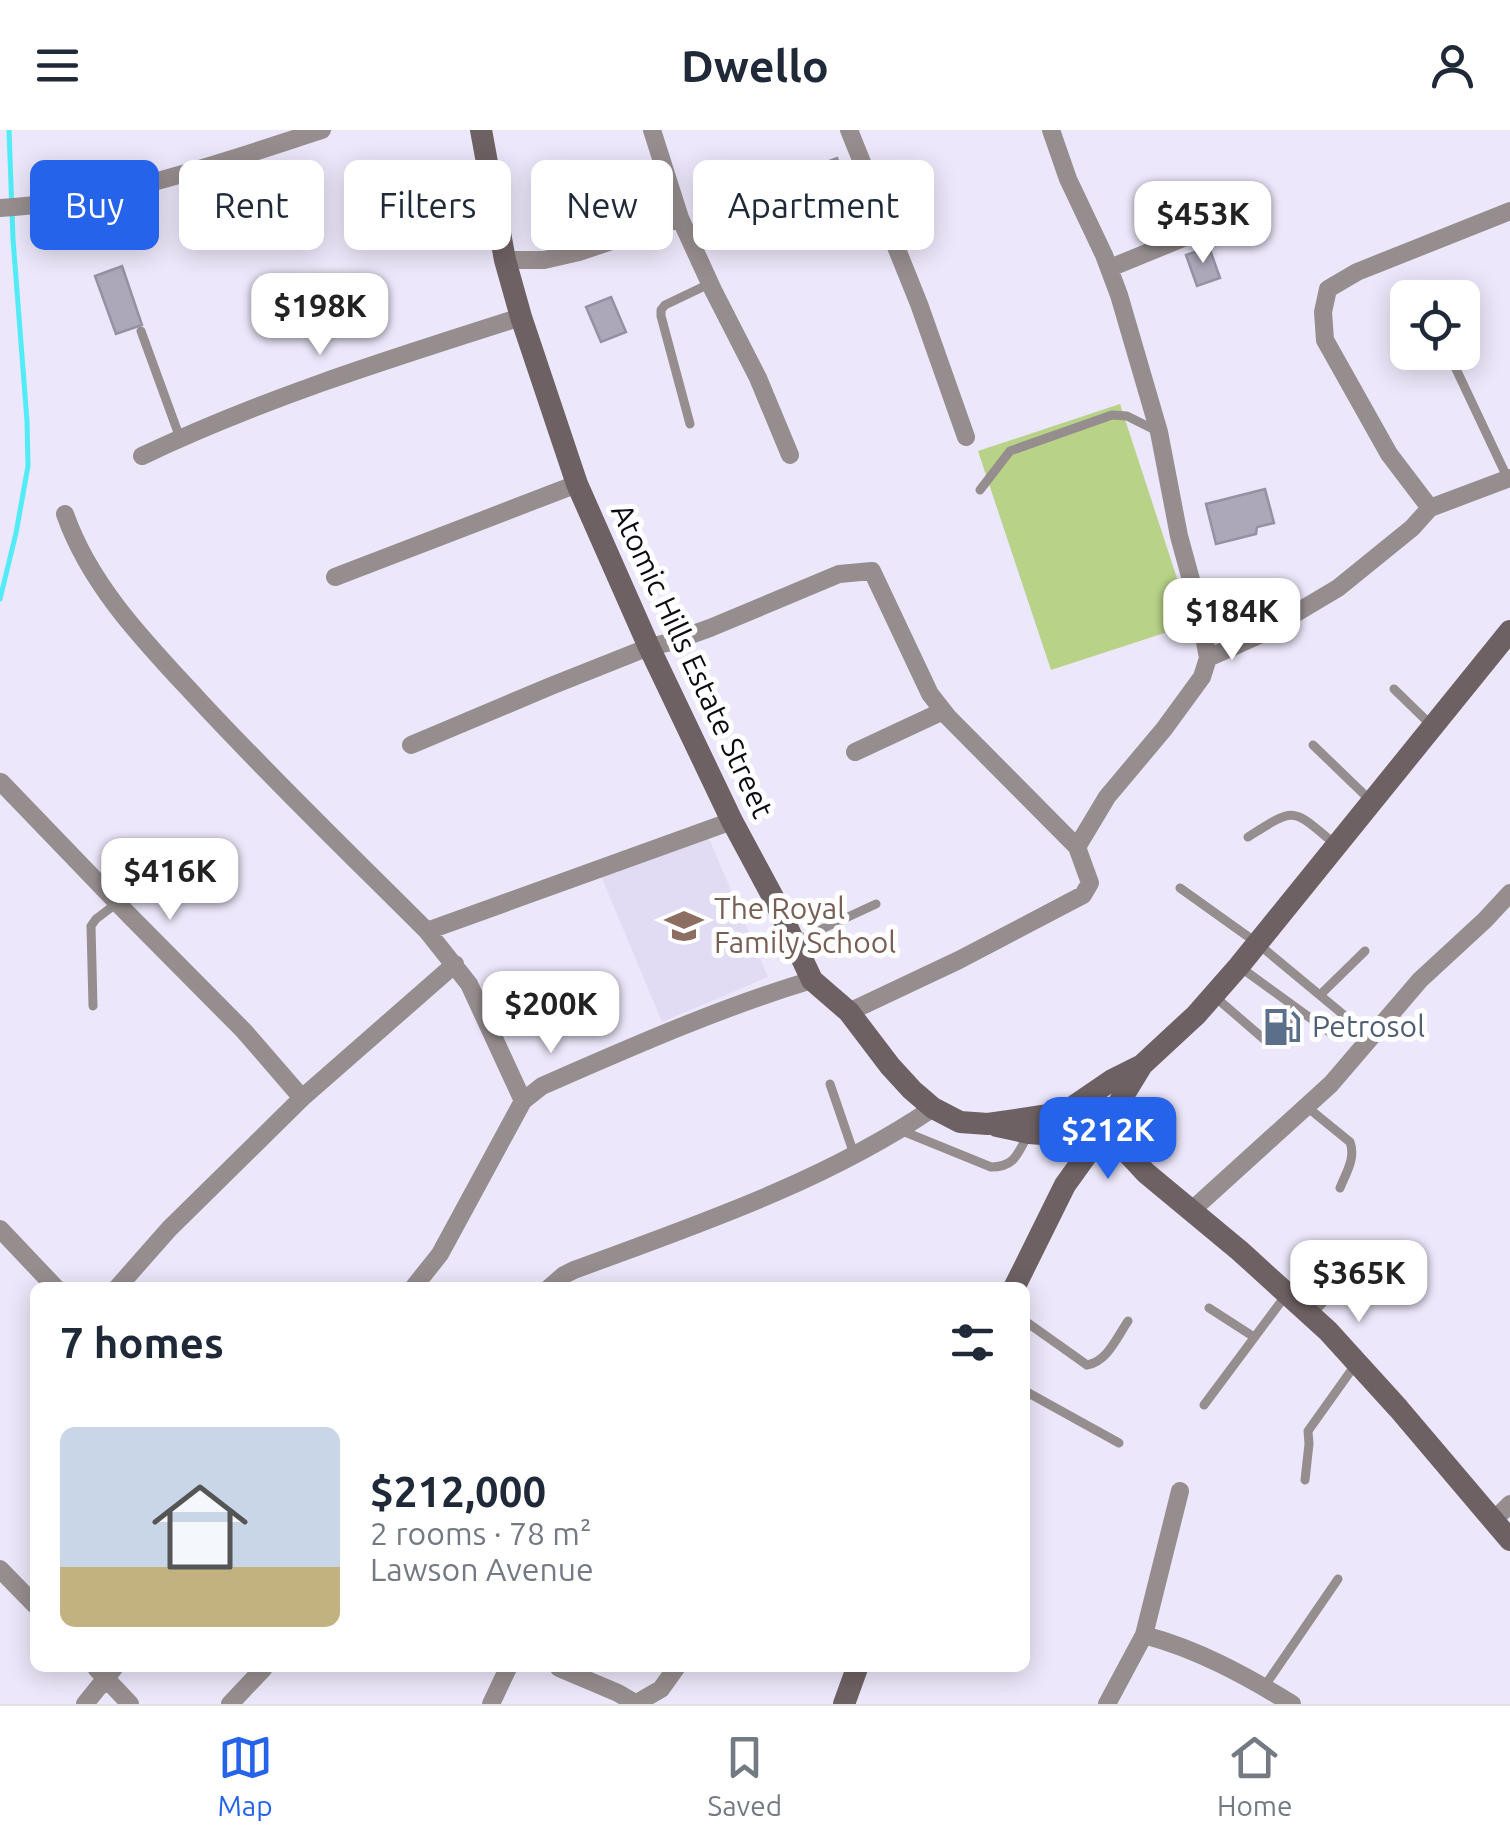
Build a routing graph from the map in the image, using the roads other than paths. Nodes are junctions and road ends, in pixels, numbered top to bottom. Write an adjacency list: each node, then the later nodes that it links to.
1 (322, 130): 6 (street)
2 (481, 130): 11 (street, Atomic Hills Estate Street)
3 (652, 130): 9 (street)
4 (849, 130): 19 (street)
5 (1051, 130): 12 (street)
6 (286, 135): 7 (street)
7 (0, 208)
8 (1510, 211): 26 (street)
9 (680, 218): 11 (street); 13 (street)
10 (1205, 229): 12 (street)
11 (505, 260): 14 (street, Atomic Hills Estate Street)
12 (1110, 268): 18 (street)
13 (710, 283): 17 (lane); 22 (street)
14 (520, 317): 20 (street); 24 (street, Atomic Hills Estate Street)
15 (141, 331): 20 (lane)
16 (1457, 370): 23 (lane)
17 (690, 424)
18 (1159, 432): 25 (lane); 31 (street)
19 (966, 437)
20 (180, 438): 21 (street)
21 (142, 456)
22 (790, 456)
23 (1509, 478): 26 (street)
24 (578, 484): 28 (street); 30 (street, Atomic Hills Estate Street)
25 (980, 490)
26 (1430, 508): 31 (street)
27 (65, 514): 48 (street)
28 (335, 577)
29 (1510, 631): 34 (street, Atomic Hills Estate Street)
30 (648, 647): 33 (street); 35 (street); 40 (street, Atomic Hills Estate Street)
31 (1208, 658): 43 (street)
32 (1394, 689): 34 (lane)
33 (943, 711): 37 (street); 43 (street)
34 (1433, 727): 39 (street, Atomic Hills Estate Street)
35 (410, 745)
36 (1313, 745): 39 (lane)
37 (855, 752)
38 (1, 782): 46 (street)
39 (1372, 802): 42 (street, Atomic Hills Estate Street)
40 (732, 821): 48 (street); 49 (street, Atomic Hills Estate Street)
41 (1248, 836): 42 (lane)
42 (1337, 846): 50 (street, Atomic Hills Estate Street)
43 (1077, 847): 58 (street)
44 (1180, 888): 50 (lane)
45 (1510, 893): 66 (street)
46 (117, 904): 57 (lane); 64 (street)
47 (876, 904): 49 (lane)
48 (428, 931): 52 (street)
49 (794, 942): 54 (street, Atomic Hills Estate Street)
50 (1257, 943): 53 (street, Atomic Hills Estate Street); 56 (lane)
51 (1365, 951): 56 (lane)
52 (455, 964): 64 (street); 65 (street)
53 (1239, 966): 55 (street, Atomic Hills Estate Street); 59 (lane)
54 (812, 980): 58 (street, Atomic Hills Estate Street); 65 (street)
55 (1213, 995): 59 (lane); 62 (street, Atomic Hills Estate Street)
56 (1320, 995): 60 (lane)
57 (93, 1006)
58 (849, 1012): 68 (street, Atomic Hills Estate Street)
59 (1301, 1012): 61 (lane)
60 (1358, 1026)
61 (1334, 1036)
62 (1142, 1066): 67 (street, Atomic Hills Estate Street); 73 (street, Atomic Hills Estate Street)
63 (830, 1084): 75 (lane)
64 (302, 1098): 81 (street)
65 (523, 1102): 82 (street)
66 (1307, 1106): 76 (lane); 77 (street)
67 (1075, 1107): 70 (street, Atomic Hills Estate Street); 73 (street); 73 (street)
68 (934, 1108): 69 (street, Atomic Hills Estate Street); 71 (street)
69 (960, 1122): 70 (street, Atomic Hills Estate Street); 74 (lane)
70 (988, 1124): 72 (street, Atomic Hills Estate Street)
71 (900, 1130): 74 (lane); 75 (street)
72 (1029, 1133): 73 (street, Atomic Hills Estate Street); 74 (lane)
73 (1091, 1137): 77 (street); 84 (street)
74 (954, 1152)
75 (855, 1156): 83 (street)
76 (1340, 1188)
77 (1191, 1211): 85 (street)
78 (0, 1229): 80 (street)
79 (1368, 1256): 87 (lane)
80 (50, 1282)
81 (122, 1282)
82 (418, 1282)
83 (556, 1282)
84 (1017, 1282)
85 (1288, 1293): 87 (street); 90 (lane)
86 (1209, 1308): 90 (lane)
87 (1311, 1314): 91 (street)
88 (1128, 1321): 89 (lane)
89 (1030, 1325)
90 (1254, 1338): 93 (lane)
91 (1357, 1363): 95 (lane); 98 (street)
92 (1030, 1394): 94 (lane)
93 (1204, 1405)
94 (1119, 1444)
95 (1304, 1480)
96 (1180, 1491): 103 (street)
97 (1510, 1504): 98 (street)
98 (1493, 1521): 99 (street)
99 (1510, 1540)
100 (0, 1569): 102 (street)
101 (1338, 1579): 111 (lane)
102 (30, 1600)
103 (1144, 1635): 111 (street); 118 (street)
104 (105, 1672): 112 (street)
105 (107, 1672): 113 (street)
106 (260, 1672): 114 (street)
107 (506, 1672): 115 (street)
108 (567, 1672): 116 (street)
109 (673, 1672): 116 (street)
110 (856, 1672): 117 (street)
111 (1264, 1686): 119 (street)
112 (85, 1704)
113 (130, 1704)
114 (230, 1704)
115 (491, 1704)
116 (635, 1704)
117 (844, 1704)
118 (1107, 1704)
119 (1292, 1704)

